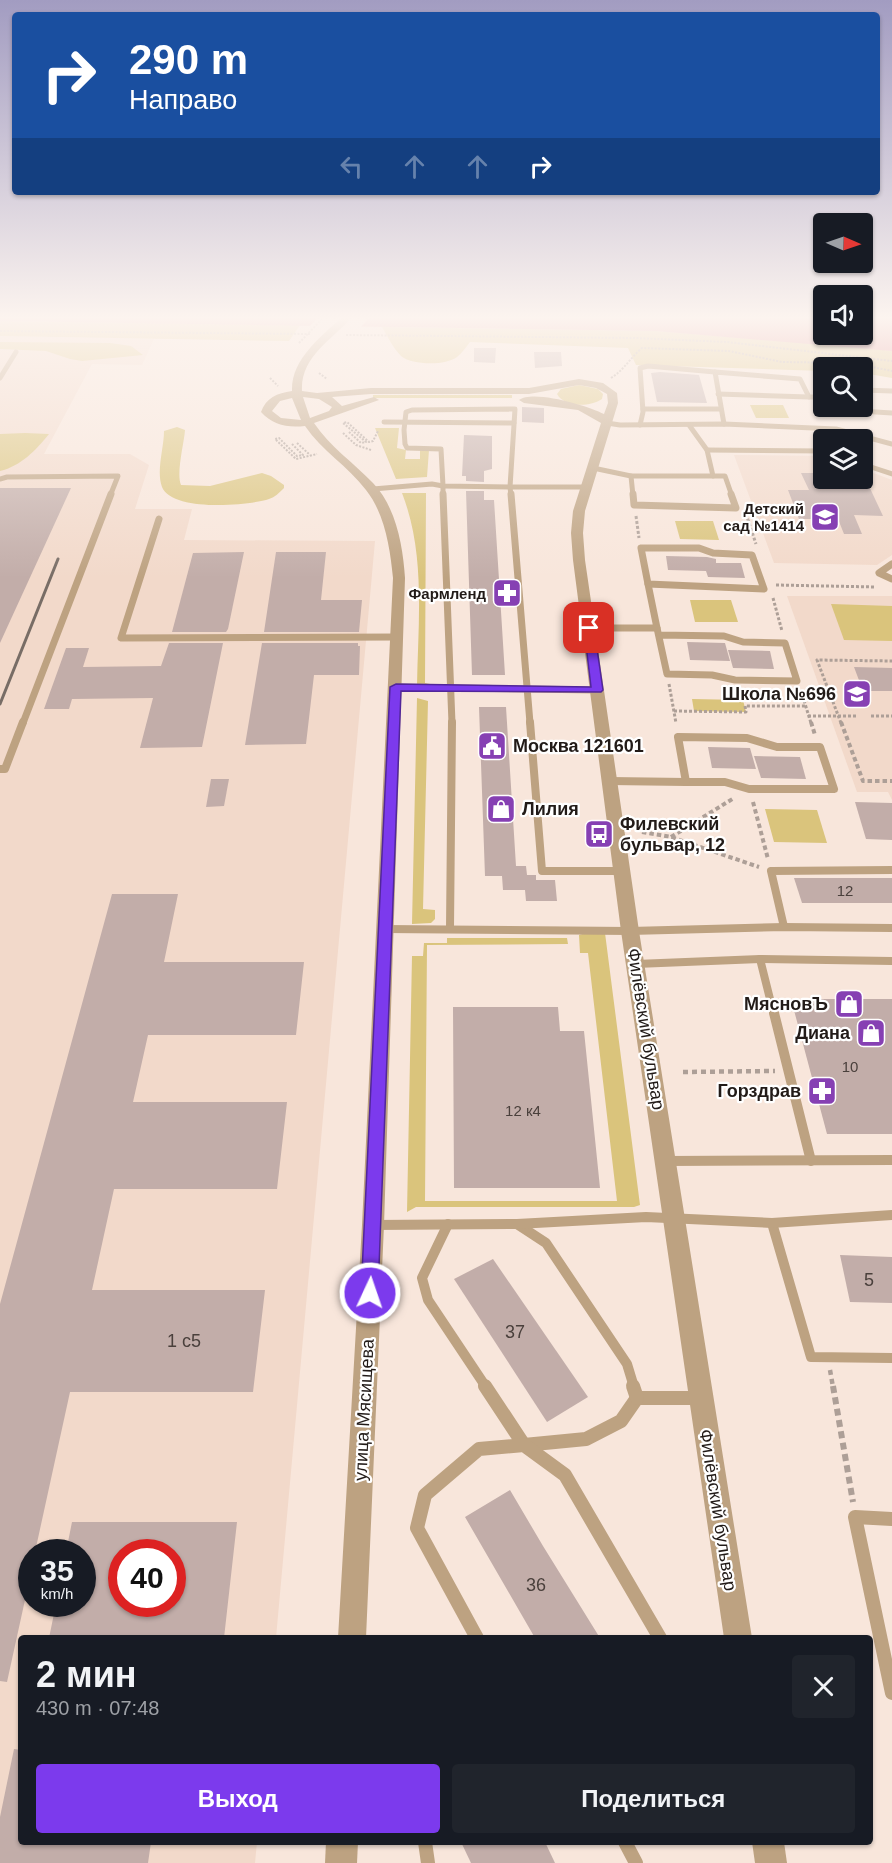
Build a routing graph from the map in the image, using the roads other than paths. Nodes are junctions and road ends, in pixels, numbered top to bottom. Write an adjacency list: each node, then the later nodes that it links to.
1 (269, 404): 18 (street)
2 (301, 404): 18 (street, улица Мясищева)
3 (336, 404): 14 (street)
4 (358, 404): 14 (street)
5 (556, 404): 11 (street)
6 (562, 404): 11 (street)
7 (604, 404): 11 (street)
8 (611, 404): 22 (street, Филёвский бульвар)
9 (643, 404): 13 (lane)
10 (720, 404): 12 (lane)
11 (566, 406): 22 (street)
12 (721, 409): 13 (lane); 23 (lane)
13 (643, 410): 24 (lane)
14 (334, 412): 18 (street)
15 (873, 412): 16 (lane)
16 (892, 413)
17 (830, 417): 26 (lane)
18 (308, 422): 39 (street, улица Мясищева)
19 (384, 422): 20 (lane)
20 (404, 422): 21 (lane); 21 (lane); 37 (lane)
21 (514, 423): 38 (lane)
22 (607, 423): 24 (lane); 35 (street, Филёвский бульвар)
23 (724, 424): 25 (lane); 26 (lane)
24 (640, 425): 25 (lane)
25 (689, 425): 29 (lane)
26 (836, 429)
27 (873, 439): 28 (lane)
28 (892, 444)
29 (707, 450): 30 (lane); 34 (lane)
30 (813, 451)
31 (873, 468): 32 (lane)
32 (892, 474)
33 (631, 476): 34 (lane); 34 (lane); 35 (lane)
34 (713, 476)
35 (590, 478): 38 (lane); 44 (street, Филёвский бульвар)
36 (0, 479): 51 (lane)
37 (441, 486): 38 (lane); 39 (lane); 48 (lane)
38 (510, 487): 49 (lane)
39 (373, 489): 46 (street, улица Мясищева)
40 (159, 519): 46 (lane)
41 (892, 564): 42 (lane)
42 (892, 579)
43 (648, 584): 43 (lane); 45 (lane)
44 (589, 628): 45 (lane); 50 (street, Филёвский бульвар)
45 (658, 632): 45 (lane)
46 (398, 637): 47 (street, улица Мясищева)
47 (396, 687): 48 (lane); 59 (street, улица Мясищева)
48 (452, 688): 49 (lane); 57 (lane)
49 (527, 688): 50 (lane); 55 (lane)
50 (597, 690): 52 (street, Филёвский бульвар)
51 (0, 769)
52 (610, 781): 53 (lane); 55 (street, Филёвский бульвар)
53 (686, 782): 53 (lane)
54 (892, 870): 56 (lane)
55 (622, 871): 60 (street, Филёвский бульвар)
56 (784, 927): 58 (lane); 60 (lane)
57 (450, 928): 59 (lane); 60 (lane)
58 (892, 928)
59 (384, 929): 72 (street, улица Мясищева)
60 (630, 931): 63 (street, Филёвский бульвар)
61 (760, 958): 62 (lane); 63 (lane); 66 (lane)
62 (892, 961)
63 (636, 964): 65 (street, Филёвский бульвар)
64 (892, 1160): 66 (lane)
65 (666, 1161): 66 (lane); 68 (street, Филёвский бульвар)
66 (811, 1161)
67 (892, 1215): 71 (lane)
68 (675, 1218): 70 (lane); 71 (lane); 75 (street, Филёвский бульвар)
69 (448, 1224): 70 (lane); 72 (lane); 76 (lane)
70 (516, 1224): 74 (lane)
71 (772, 1224): 73 (lane)
72 (373, 1225): 78 (street, улица Мясищева)
73 (892, 1358)
74 (637, 1398): 75 (lane); 76 (lane)
75 (701, 1398): 81 (street, Филёвский бульвар)
76 (524, 1445): 79 (lane); 80 (lane)
77 (892, 1519): 82 (lane)
78 (352, 1635)
79 (475, 1635)
80 (658, 1635)
81 (738, 1635)
82 (892, 1693)
83 (342, 1845): 87 (street)
84 (425, 1845): 88 (lane)
85 (627, 1845): 89 (lane)
86 (768, 1845): 90 (street)
87 (340, 1863)
88 (428, 1863)
89 (636, 1863)
90 (771, 1863)

